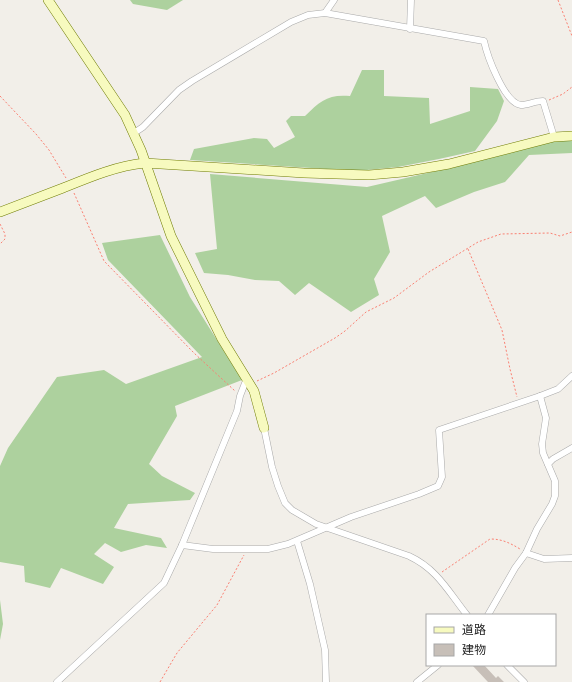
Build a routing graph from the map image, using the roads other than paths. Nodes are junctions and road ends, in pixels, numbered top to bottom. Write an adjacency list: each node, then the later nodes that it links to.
1 (48, 0): 6 (street)
2 (334, 0): 4 (street)
3 (411, 0): 5 (street)
4 (325, 13): 5 (street); 6 (street)
5 (410, 29): 8 (street)
6 (134, 133): 9 (street)
7 (572, 136): 8 (street)
8 (554, 137): 9 (street)
9 (145, 163): 10 (street); 12 (street)
10 (0, 212)
11 (572, 376): 13 (street)
12 (249, 381): 14 (street); 19 (street)
13 (540, 396): 16 (street); 17 (street)
14 (264, 428): 17 (street)
15 (572, 448): 16 (street)
16 (548, 464): 20 (street)
17 (326, 527): 18 (street); 22 (street)
18 (296, 541): 19 (street); 27 (street)
19 (182, 545): 26 (street)
20 (526, 552): 21 (street); 23 (street)
21 (572, 558)
22 (466, 614)
23 (489, 614)
24 (437, 666): 28 (street)
25 (508, 666): 29 (street)
26 (57, 682)
27 (326, 682)
28 (417, 682)
29 (524, 682)

